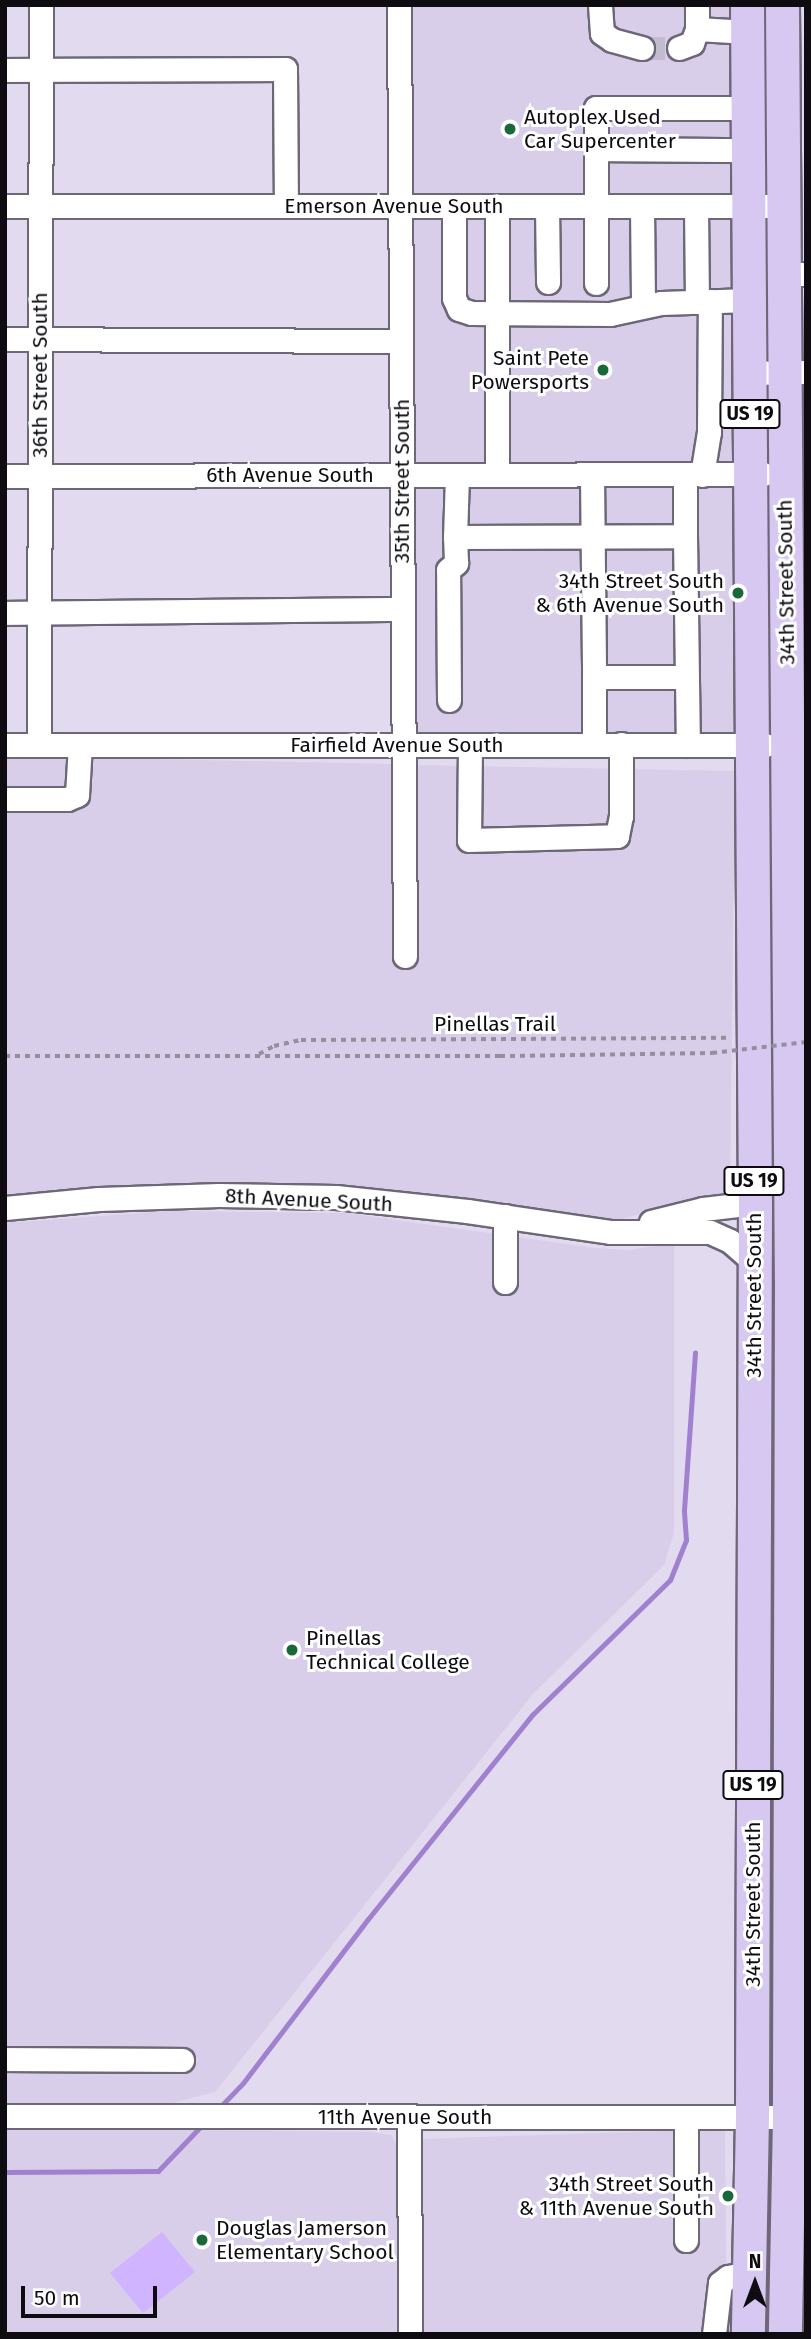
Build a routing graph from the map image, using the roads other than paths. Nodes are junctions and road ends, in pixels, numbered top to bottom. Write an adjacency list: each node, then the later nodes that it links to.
1 (41, 5): 12 (street, 36th Street South)
2 (399, 5): 20 (street, 35th Street South)
3 (600, 5): 8 (street)
4 (697, 5): 7 (street)
5 (782, 5): 10 (highway, 34th Street South / US 19)
6 (748, 18): 7 (street); 13 (highway, 34th Street South / US 19)
7 (697, 29): 9 (street)
8 (642, 48)
9 (679, 48)
10 (794, 57): 16 (highway, 34th Street South / US 19)
11 (5, 70): 12 (street)
12 (41, 70): 18 (street, 36th Street South); 19 (street)
13 (748, 108): 14 (street); 15 (highway, 34th Street South / US 19)
14 (596, 149): 15 (street); 24 (street)
15 (748, 155): 16 (street); 27 (highway, 34th Street South / US 19)
16 (794, 160): 28 (highway, 34th Street South / US 19)
17 (5, 206): 18 (street, Emerson Avenue South)
18 (40, 206): 19 (street, Emerson Avenue South); 37 (street, 36th Street South)
19 (286, 206): 20 (street, Emerson Avenue South)
20 (400, 206): 21 (street, Emerson Avenue South); 38 (street, 35th Street South)
21 (454, 206): 22 (street, Emerson Avenue South); 35 (street)
22 (497, 206): 23 (street, Emerson Avenue South); 35 (street)
23 (547, 206): 24 (street, Emerson Avenue South); 30 (street)
24 (596, 206): 25 (street, Emerson Avenue South); 31 (street)
25 (642, 206): 26 (street, Emerson Avenue South); 34 (street)
26 (696, 206): 27 (street, Emerson Avenue South); 33 (street)
27 (748, 206): 28 (street, Emerson Avenue South); 32 (highway, 34th Street South / US 19)
28 (784, 206): 29 (highway, 34th Street South / US 19)
29 (795, 274): 39 (highway, 34th Street South / US 19)
30 (548, 282)
31 (596, 284)
32 (749, 300): 33 (street); 40 (highway, 34th Street South / US 19)
33 (703, 302): 34 (street); 41 (street)
34 (643, 306): 35 (street)
35 (496, 313): 48 (street)
36 (5, 339): 37 (street)
37 (40, 339): 38 (street); 45 (street, 36th Street South)
38 (401, 341): 46 (street, 35th Street South)
39 (795, 372): 40 (street); 43 (highway, 34th Street South / US 19)
40 (749, 373): 42 (highway, 34th Street South / US 19)
41 (709, 432): 42 (street); 50 (street)
42 (750, 432): 51 (highway, 34th Street South / US 19)
43 (784, 474): 51 (street, 6th Avenue South); 55 (highway, 34th Street South / US 19)
44 (5, 475): 45 (street, 6th Avenue South)
45 (40, 475): 46 (street, 6th Avenue South); 58 (street, 36th Street South)
46 (402, 475): 47 (street, 6th Avenue South); 56 (street, 35th Street South)
47 (457, 475): 48 (street, 6th Avenue South); 53 (street)
48 (497, 475): 49 (street, 6th Avenue South)
49 (592, 475): 50 (street, 6th Avenue South); 54 (street)
50 (693, 475): 51 (street, 6th Avenue South); 52 (street)
51 (750, 475): 70 (highway, 34th Street South / US 19)
52 (685, 536): 54 (street); 60 (street)
53 (455, 537): 54 (street); 61 (street)
54 (593, 537): 59 (street)
55 (795, 581): 71 (highway, 34th Street South / US 19)
56 (402, 609): 58 (street); 66 (street, 35th Street South)
57 (5, 613): 58 (street)
58 (39, 613): 64 (street, 36th Street South)
59 (594, 677): 60 (street); 68 (street)
60 (687, 677): 69 (street)
61 (449, 700)
62 (621, 744): 67 (street); 68 (street, Fairfield Avenue South); 69 (street, Fairfield Avenue South)
63 (5, 745): 64 (street, Fairfield Avenue South)
64 (39, 745): 65 (street, Fairfield Avenue South)
65 (79, 745): 66 (street, Fairfield Avenue South); 74 (street)
66 (403, 745): 67 (street, Fairfield Avenue South); 75 (street, 35th Street South)
67 (470, 745): 68 (street, Fairfield Avenue South)
68 (594, 745)
69 (688, 745): 70 (street, Fairfield Avenue South)
70 (753, 745): 71 (street, Fairfield Avenue South); 72 (highway, 34th Street South / US 19)
71 (789, 745): 73 (highway, 34th Street South / US 19)
72 (753, 792): 73 (street); 76 (highway, 34th Street South / US 19)
73 (797, 792): 81 (highway, 34th Street South / US 19)
74 (5, 799)
75 (404, 956)
76 (755, 1203): 79 (street, 8th Avenue South); 80 (highway, 34th Street South / US 19); 81 (highway)
77 (5, 1208): 78 (street, 8th Avenue South)
78 (505, 1216): 79 (street, 8th Avenue South); 82 (street)
79 (611, 1233): 80 (street, 8th Avenue South)
80 (754, 1262): 86 (highway, 34th Street South / US 19)
81 (791, 1280): 87 (highway, 34th Street South / US 19)
82 (505, 1282)
83 (5, 2059): 84 (street)
84 (182, 2060)
85 (5, 2116): 89 (street, 11th Avenue South)
86 (752, 2116): 87 (street, 11th Avenue South); 88 (street, 11th Avenue South); 92 (highway, 34th Street South / US 19)
87 (797, 2116): 91 (highway, 34th Street South / US 19)
88 (686, 2117): 89 (street, 11th Avenue South); 90 (street)
89 (409, 2118): 93 (street)
90 (686, 2240)
91 (796, 2264): 96 (highway, 34th Street South / US 19)
92 (749, 2273): 94 (street); 95 (highway, 34th Street South / US 19)
93 (410, 2334)
94 (714, 2334)
95 (748, 2334)
96 (785, 2334)

